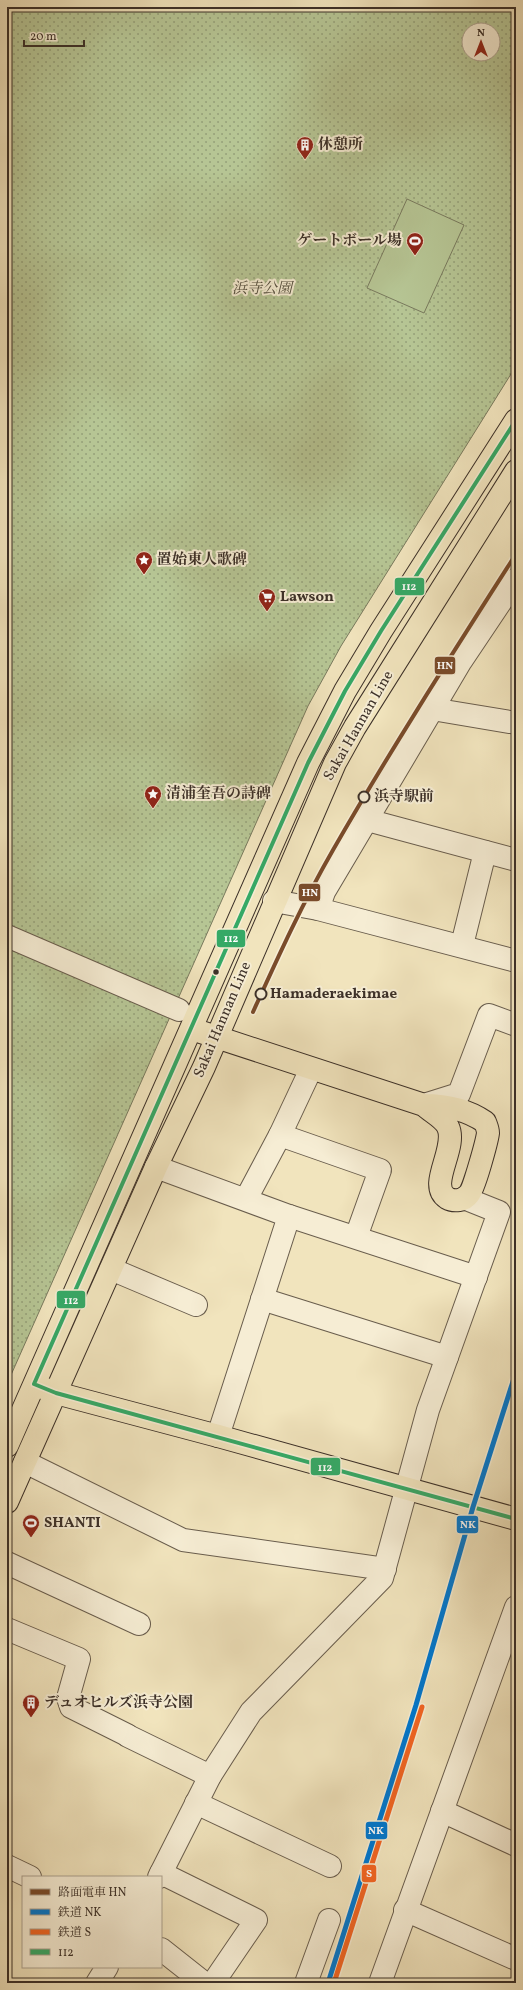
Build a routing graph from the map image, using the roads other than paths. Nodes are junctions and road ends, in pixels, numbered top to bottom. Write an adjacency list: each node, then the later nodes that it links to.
1 (516, 420): 16 (main road, Sakai Hannan Line)
2 (516, 472): 9 (main road, Sakai Hannan Line)
3 (516, 579): 4 (street)
4 (432, 709): 5 (street); 6 (street)
5 (516, 724)
6 (367, 820): 7 (street); 10 (street)
7 (485, 852): 8 (street); 12 (street)
8 (516, 860)
9 (274, 902): 10 (street); 17 (main road, Sakai Hannan Line)
10 (318, 909): 12 (street)
11 (7, 936): 14 (street)
12 (462, 946): 13 (street)
13 (516, 961)
14 (179, 1010)
15 (516, 1025): 19 (street)
16 (192, 1028): 17 (main road); 31 (main road, Sakai Hannan Line)
17 (216, 1038): 18 (main road); 21 (main road, Sakai Hannan Line)
18 (311, 1069): 19 (main road); 20 (street)
19 (424, 1105): 22 (main road); 22 (main road)
20 (280, 1135): 23 (street); 25 (street)
21 (156, 1167): 23 (street); 26 (main road, Sakai Hannan Line)
22 (464, 1198): 27 (street)
23 (246, 1200): 24 (street)
24 (289, 1216): 25 (street); 28 (street)
25 (356, 1237): 27 (street)
26 (112, 1269): 29 (street); 32 (main road, Sakai Hannan Line)
27 (476, 1277): 30 (street)
28 (262, 1299): 30 (street); 33 (street)
29 (196, 1305)
30 (447, 1357): 36 (street)
31 (34, 1384): 32 (main road); 34 (main road, Sakai Hannan Line)
32 (56, 1393): 33 (main road); 35 (main road, Sakai Hannan Line)
33 (218, 1436): 36 (main road)
34 (7, 1446)
35 (25, 1462): 37 (main road, Sakai Hannan Line); 40 (street)
36 (407, 1489): 38 (main road); 40 (street)
37 (7, 1502)
38 (516, 1519)
39 (7, 1563): 42 (street)
40 (385, 1569): 44 (street)
41 (516, 1607): 46 (street)
42 (139, 1624)
43 (7, 1628): 44 (street)
44 (210, 1776): 45 (street)
45 (196, 1804): 49 (street); 50 (street)
46 (442, 1811): 47 (street); 52 (street)
47 (516, 1845)
48 (7, 1866): 51 (street)
49 (330, 1866)
50 (160, 1875): 59 (street)
51 (28, 1876)
52 (405, 1910): 55 (street); 61 (street)
53 (329, 1920): 60 (street)
54 (162, 1950): 58 (street)
55 (516, 1959)
56 (106, 1968): 57 (street)
57 (97, 1983)
58 (204, 1983)
59 (213, 1983)
60 (306, 1983)
61 (380, 1983)

